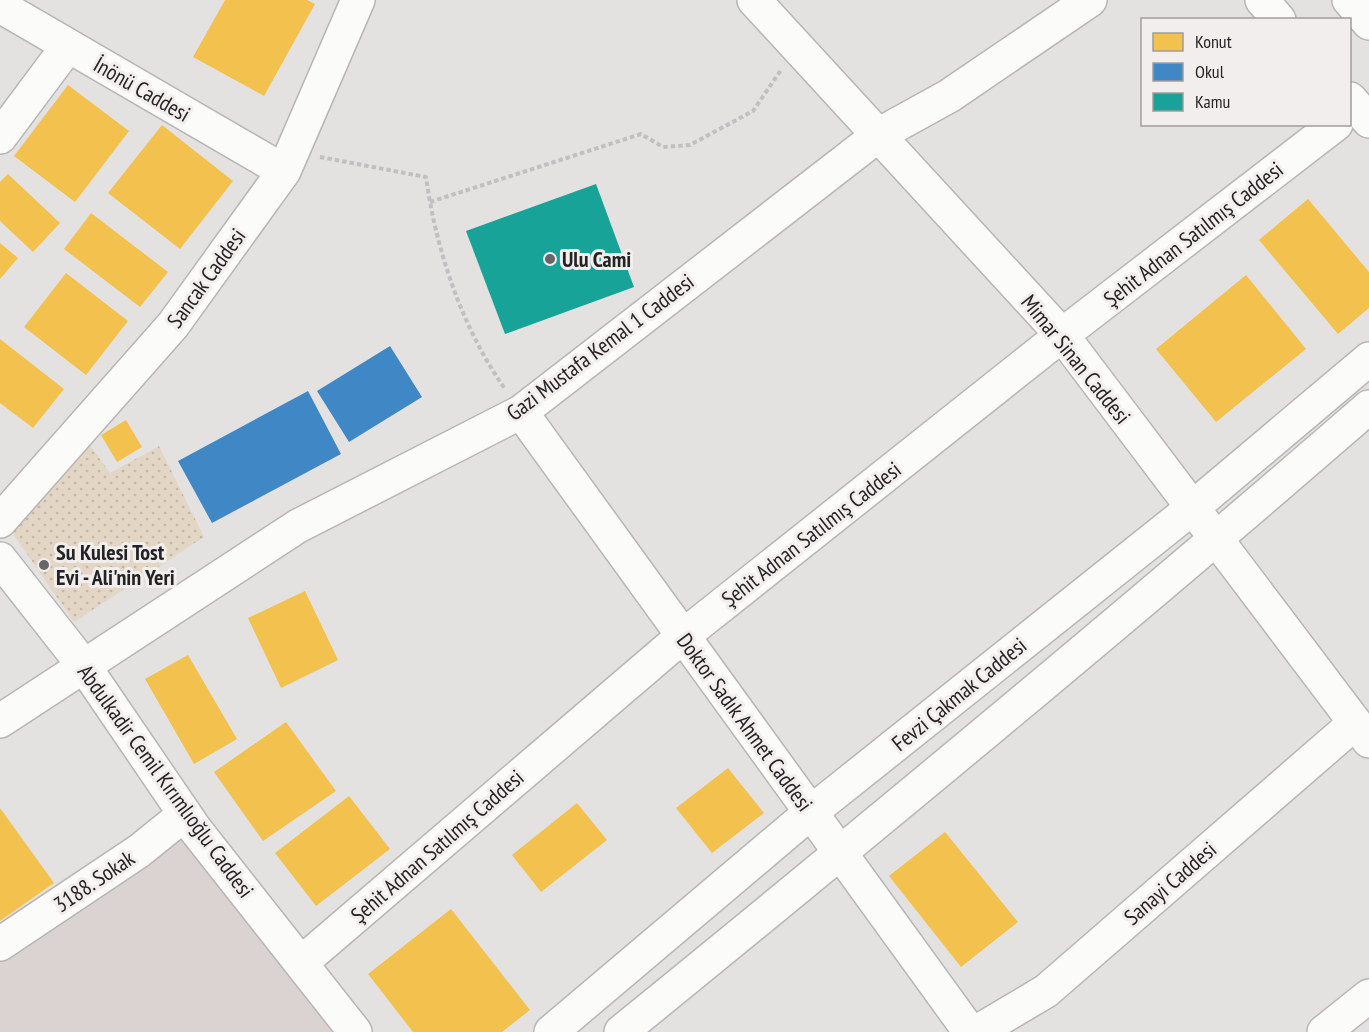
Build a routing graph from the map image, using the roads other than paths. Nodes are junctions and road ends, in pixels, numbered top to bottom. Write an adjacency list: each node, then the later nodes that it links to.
1 (358, 0): 13 (street, Sancak Caddesi)
2 (754, 0): 11 (street, Mimar Sinan Caddesi)
3 (1090, 0): 11 (street, Gazi Mustafa Kemal 1 Caddesi)
4 (1262, 0): 7 (street)
5 (1349, 0): 8 (street)
6 (0, 6): 9 (street, İnönü Caddesi)
7 (1277, 18)
8 (1369, 23)
9 (68, 46): 12 (street); 13 (street, İnönü Caddesi)
10 (1335, 126): 14 (street, Şehit Adnan Satılmış Caddesi)
11 (880, 134): 14 (street, Mimar Sinan Caddesi); 17 (street, Gazi Mustafa Kemal 1 Caddesi)
12 (0, 136)
13 (288, 161): 19 (street, Sancak Caddesi)
14 (1062, 335): 18 (street, Mimar Sinan Caddesi); 22 (street, Şehit Adnan Satılmış Caddesi)
15 (1369, 359): 18 (street, Fevzi Çakmak Caddesi)
16 (1369, 407): 20 (street, Fevzi Çakmak Caddesi)
17 (521, 412): 22 (street, Doktor Sadık Ahmet Caddesi); 23 (street, Gazi Mustafa Kemal 1 Caddesi)
18 (1191, 509): 20 (street, Mimar Sinan Caddesi); 27 (street, Fevzi Çakmak Caddesi)
19 (0, 521)
20 (1215, 541): 25 (street, Mimar Sinan Caddesi); 28 (street, Fevzi Çakmak Caddesi)
21 (0, 559): 23 (street, Abdulkadir Cemil Kırımlıoğlu Caddesi)
22 (682, 636): 27 (street, Doktor Sadık Ahmet Caddesi); 30 (street, Şehit Adnan Satılmış Caddesi)
23 (84, 666): 24 (street, Gazi Mustafa Kemal 1 Caddesi); 26 (street, Abdulkadir Cemil Kırımlıoğlu Caddesi)
24 (0, 721)
25 (1362, 732): 36 (street, Sanayi Caddesi)
26 (185, 813): 29 (street, 3188. Sokak); 30 (street, Abdulkadir Cemil Kırımlıoğlu Caddesi)
27 (810, 813): 28 (street, Doktor Sadık Ahmet Caddesi); 33 (street, Fevzi Çakmak Caddesi)
28 (840, 854): 34 (street, Fevzi Çakmak Caddesi); 35 (street, Doktor Sadık Ahmet Caddesi)
29 (0, 944)
30 (301, 963): 32 (street, Abdulkadir Cemil Kırımlıoğlu Caddesi)
31 (1369, 996): 37 (street)
32 (355, 1032)
33 (551, 1032)
34 (621, 1032)
35 (969, 1032)
36 (977, 1032)
37 (1324, 1032)

